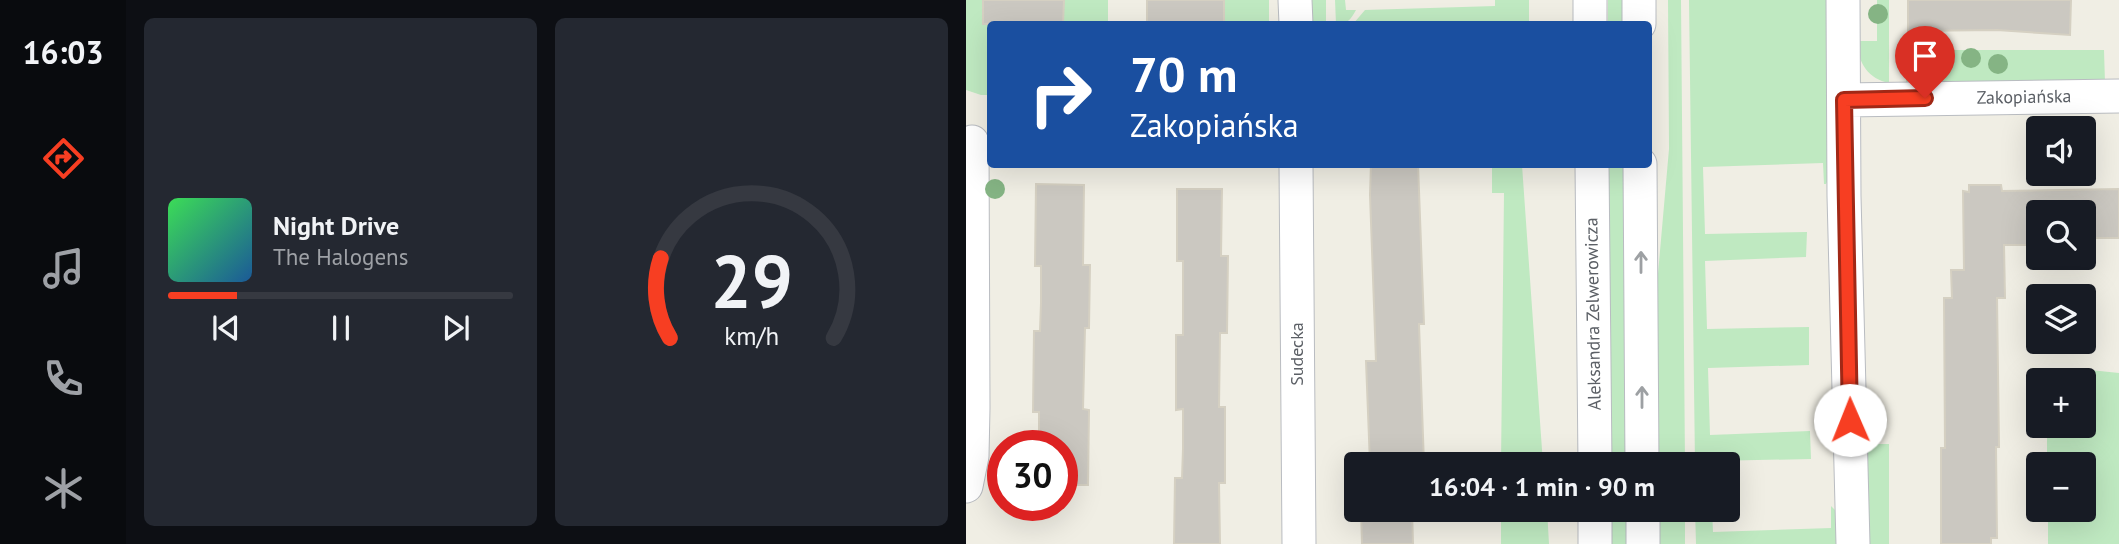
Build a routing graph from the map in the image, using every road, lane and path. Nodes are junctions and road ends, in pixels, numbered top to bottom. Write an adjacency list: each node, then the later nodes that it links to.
1 (1295, 0): 5 (street)
2 (1590, 0): 6 (street)
3 (1639, 0): 7 (street)
4 (1843, 0): 9 (street)
5 (1296, 21)
6 (1590, 21)
7 (1639, 21)
8 (2119, 96): 9 (street, Zakopiańska)
9 (1844, 100): 22 (street)
10 (976, 142): 16 (street)
11 (1296, 168): 19 (street, Sudecka)
12 (1592, 168): 14 (street, Aleksandra Zelwerowicza)
13 (1640, 168): 15 (street, one-way to 13)
14 (1594, 452)
15 (1642, 452)
16 (966, 486)
17 (1595, 522): 20 (street)
18 (1643, 522): 21 (street)
19 (1299, 544)
20 (1595, 544)
21 (1643, 544)
22 (1853, 544)

